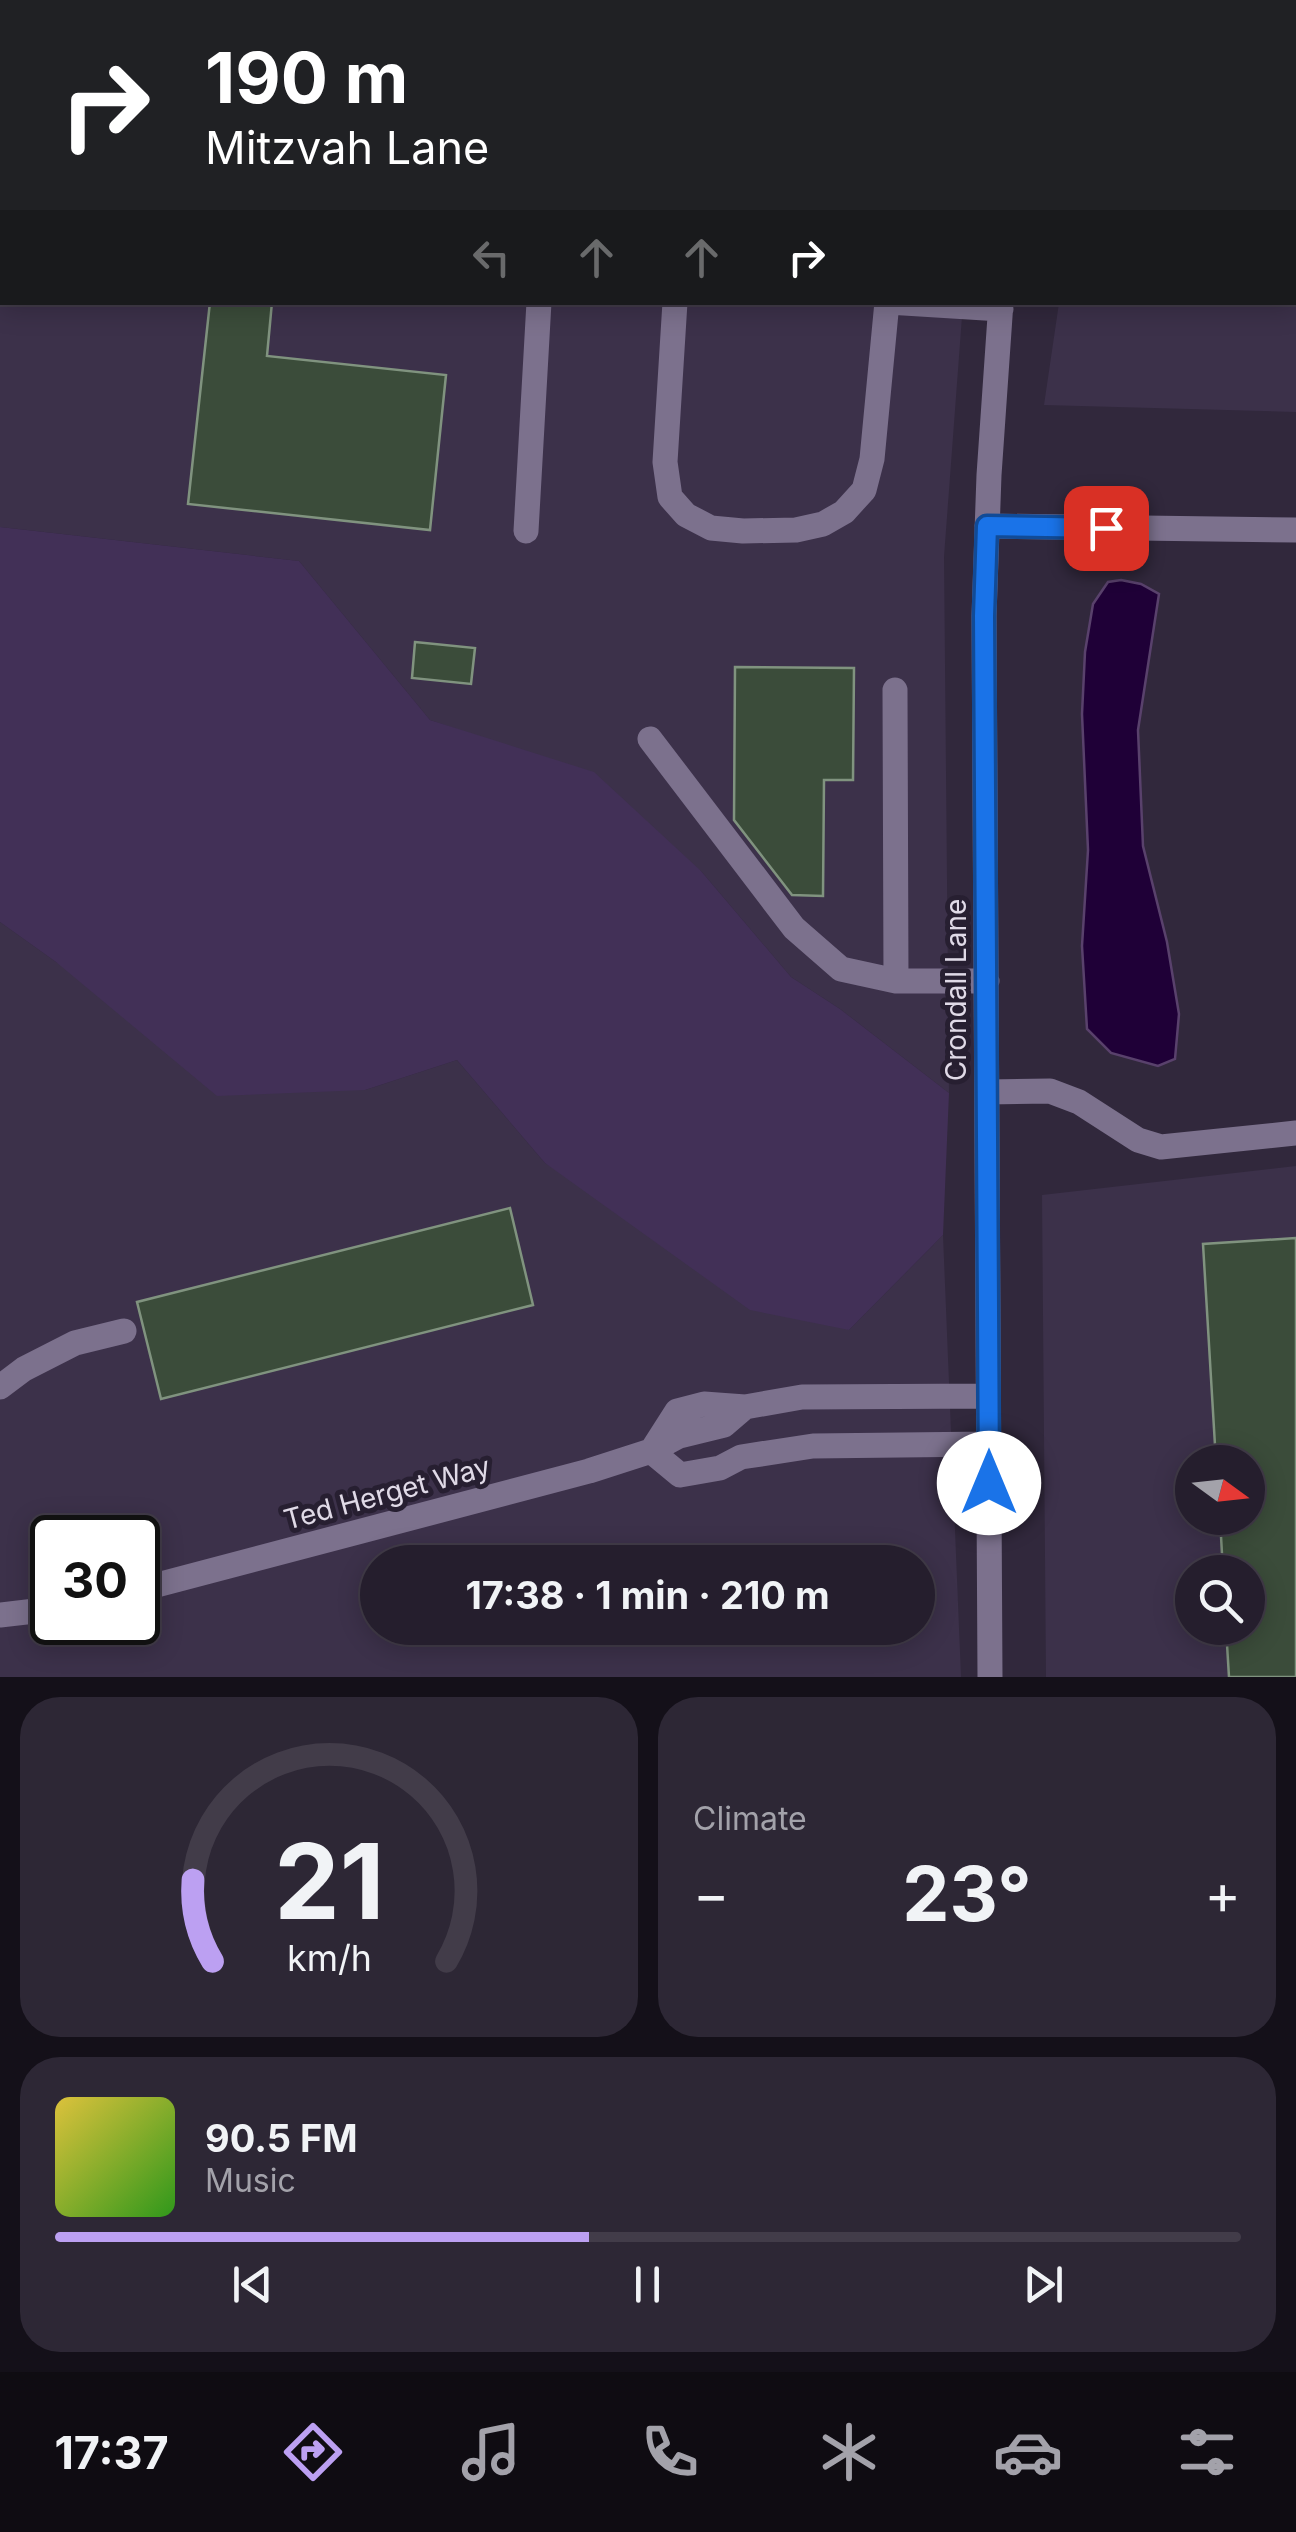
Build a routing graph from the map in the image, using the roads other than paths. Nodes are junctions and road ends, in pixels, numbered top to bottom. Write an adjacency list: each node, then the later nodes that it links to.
1 (539, 305): 8 (street)
2 (675, 305): 3 (street)
3 (888, 305)
4 (973, 305): 5 (street)
5 (1001, 306): 6 (street, Crondall Lane)
6 (987, 526): 7 (street); 12 (street, Crondall Lane)
7 (1296, 530)
8 (526, 531)
9 (894, 690): 11 (street)
10 (650, 739): 11 (street)
11 (896, 981): 12 (street)
12 (987, 982): 13 (street, Crondall Lane)
13 (987, 1092): 14 (street); 17 (street, Crondall Lane)
14 (1296, 1133)
15 (124, 1331): 16 (street)
16 (0, 1387)
17 (988, 1396): 18 (street, Ted Herget Way); 20 (street, Crondall Lane)
18 (745, 1407): 19 (street, Ted Herget Way); 21 (street, Ted Herget Way)
19 (724, 1424): 21 (street, Ted Herget Way); 22 (street)
20 (989, 1444): 22 (street); 26 (street, Crondall Lane)
21 (651, 1451): 22 (street); 23 (street, Ted Herget Way)
22 (741, 1456)
23 (160, 1584)
24 (30, 1612): 25 (street)
25 (0, 1615)
26 (990, 1677)

